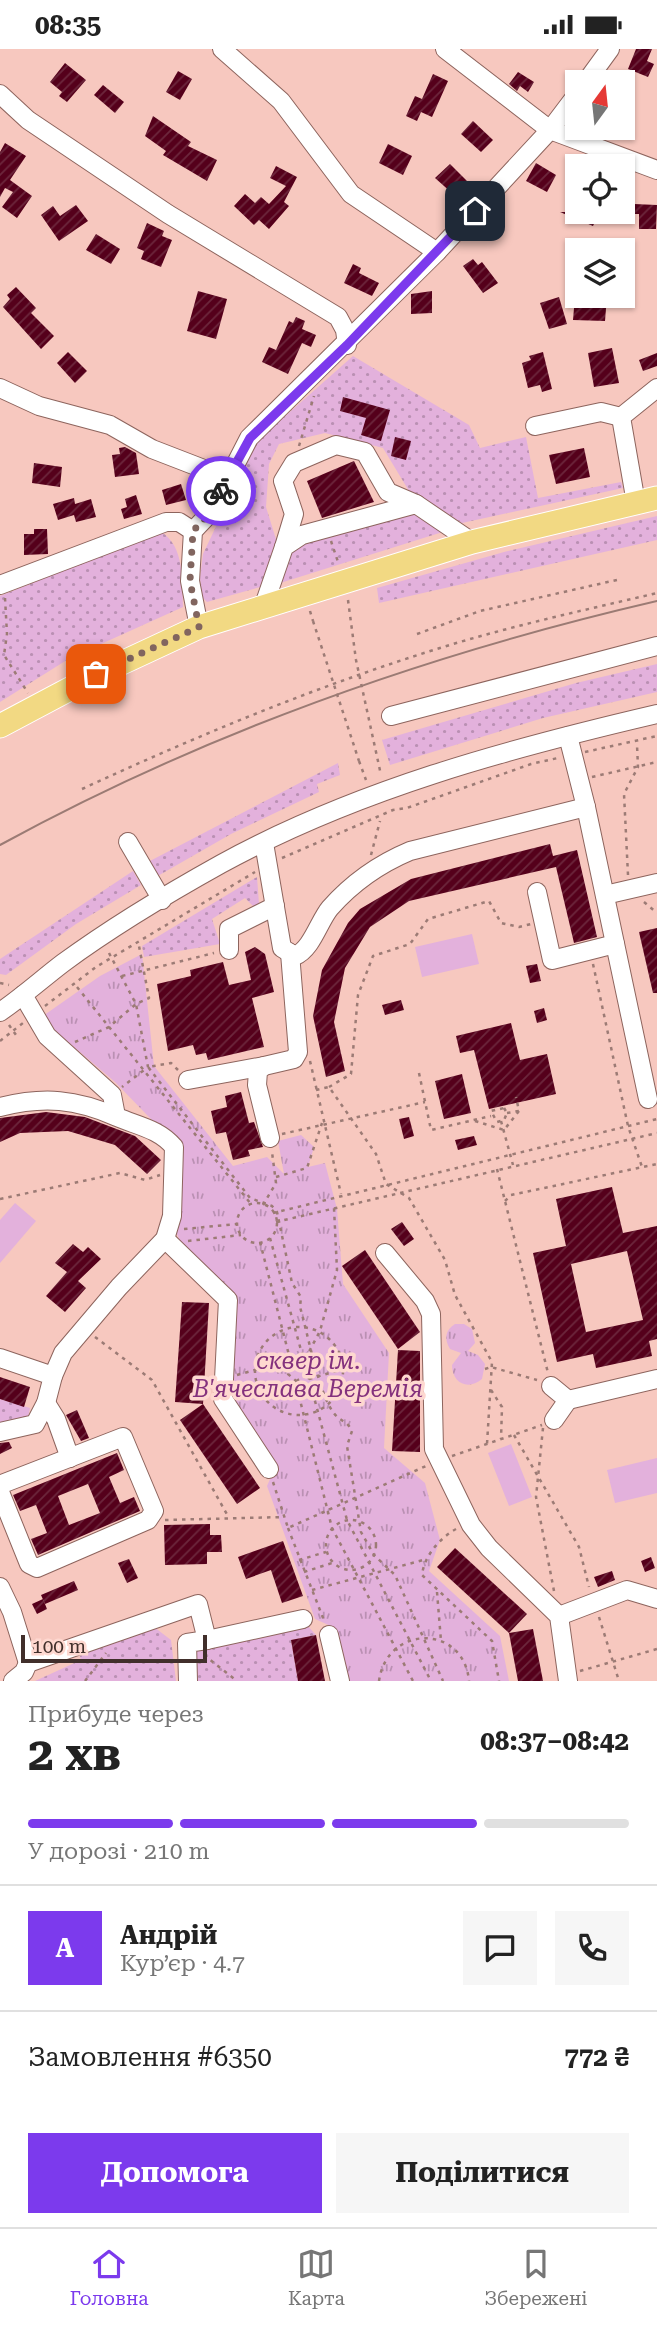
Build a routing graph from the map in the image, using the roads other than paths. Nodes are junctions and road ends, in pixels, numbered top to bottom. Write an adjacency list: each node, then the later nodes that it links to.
1 (222, 49): 9 (street)
2 (445, 49): 7 (street)
3 (610, 49): 4 (street)
4 (595, 70)
5 (0, 94): 10 (street)
6 (565, 110): 7 (street)
7 (550, 130): 8 (street); 9 (street)
8 (657, 170)
9 (437, 252): 10 (street)
10 (347, 345): 15 (street)
11 (657, 387): 13 (street)
12 (0, 388): 15 (street)
13 (621, 417): 14 (street); 16 (street)
14 (535, 426)
15 (227, 478): 18 (street)
16 (647, 500): 19 (main road)
17 (416, 504): 19 (street); 20 (street); 20 (street)
18 (193, 531): 21 (street); 23 (street)
19 (472, 542): 22 (main road)
20 (284, 547): 22 (street)
21 (2, 585)
22 (264, 605): 23 (main road)
23 (199, 627): 27 (main road)
24 (657, 646): 26 (street)
25 (657, 714): 28 (street)
26 (391, 716)
27 (0, 726)
28 (568, 736): 29 (street); 31 (street)
29 (586, 807): 34 (street); 39 (street)
30 (128, 842): 35 (street)
31 (264, 843): 35 (street); 36 (street)
32 (657, 883): 34 (street)
33 (537, 892): 37 (street)
34 (605, 895): 37 (street)
35 (162, 900): 40 (street)
36 (275, 906): 38 (street); 39 (street)
37 (615, 944): 44 (street)
38 (229, 950)
39 (289, 953): 42 (street)
40 (16, 990): 41 (street); 46 (street)
41 (2, 1014)
42 (264, 1066): 43 (street); 47 (street)
43 (188, 1080)
44 (648, 1099)
45 (0, 1107): 46 (street)
46 (116, 1116): 48 (street)
47 (270, 1138)
48 (167, 1238): 51 (street); 59 (street)
49 (384, 1253): 62 (street)
50 (0, 1358): 51 (street)
51 (53, 1376): 55 (street)
52 (657, 1379): 54 (street)
53 (551, 1384): 54 (street)
54 (568, 1400): 56 (street)
55 (46, 1403): 57 (street); 58 (street)
56 (554, 1420)
57 (0, 1431)
58 (70, 1458): 58 (street)
59 (269, 1469)
60 (0, 1587): 66 (street)
61 (656, 1602): 62 (street)
62 (559, 1616): 67 (street)
63 (303, 1619): 65 (street)
64 (330, 1635): 70 (street)
65 (207, 1640): 66 (street); 69 (street)
66 (28, 1663): 68 (street)
67 (567, 1678)
68 (13, 1681)
69 (188, 1681)
70 (340, 1681)

